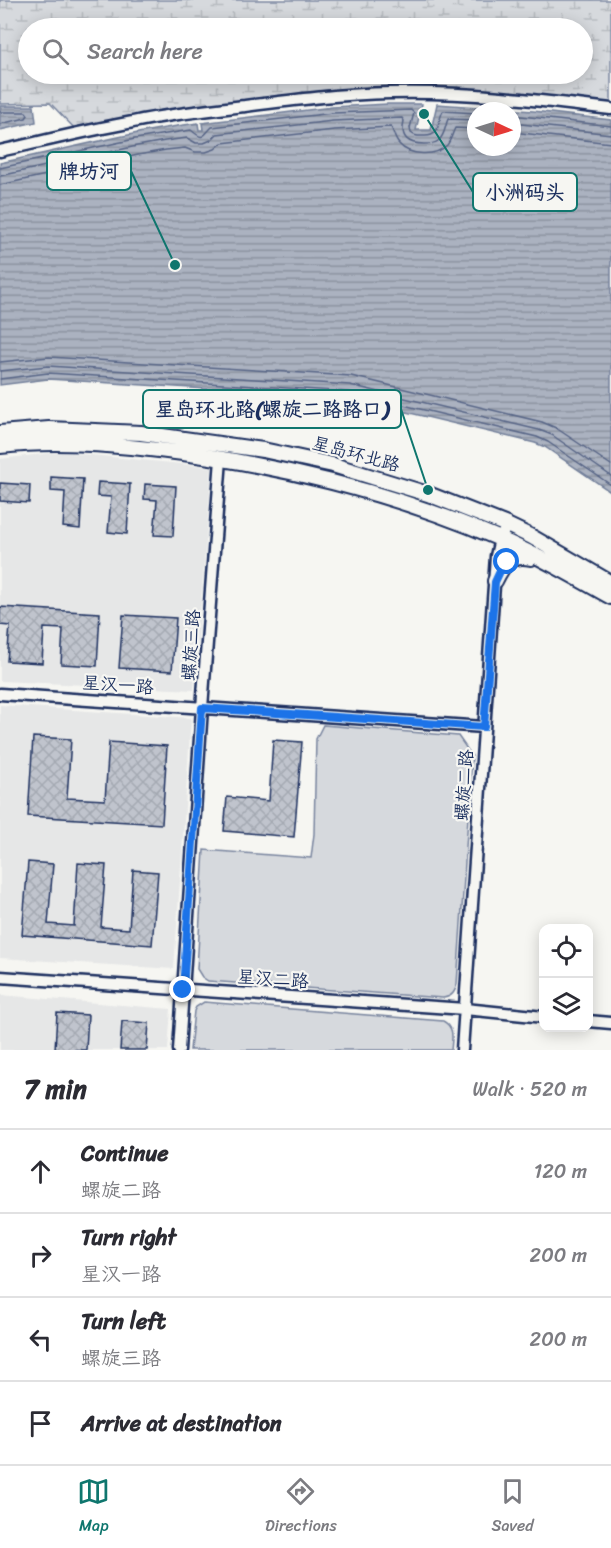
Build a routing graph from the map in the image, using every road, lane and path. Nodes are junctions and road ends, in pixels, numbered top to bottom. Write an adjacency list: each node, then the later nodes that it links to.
1 (611, 109): 2 (street)
2 (0, 151)
3 (0, 433): 6 (main road, 星岛环北路)
4 (0, 446): 5 (main road, 星岛环北路)
5 (221, 459): 7 (main road, 星岛环北路); 13 (street, 螺旋三路)
6 (507, 525): 7 (street, 螺旋二路); 10 (main road, 星岛环北路)
7 (500, 539): 8 (main road, 星岛环北路); 9 (street, 螺旋二路)
8 (544, 561): 9 (main road); 11 (main road, 星岛环北路)
9 (495, 582): 14 (street, 螺旋二路)
10 (611, 583)
11 (611, 597)
12 (0, 693): 13 (street, 星汉一路)
13 (202, 708): 14 (street, 星汉一路); 16 (street, 螺旋三路)
14 (484, 727): 17 (street, 螺旋二路)
15 (0, 977): 16 (street, 星汉二路)
16 (183, 990): 17 (street, 星汉二路); 21 (street, 螺旋三路)
17 (465, 1009): 18 (street, 星汉二路); 22 (street, 螺旋二路)
18 (539, 1017)
19 (593, 1021): 20 (street)
20 (611, 1023)
21 (179, 1050)
22 (462, 1050)

